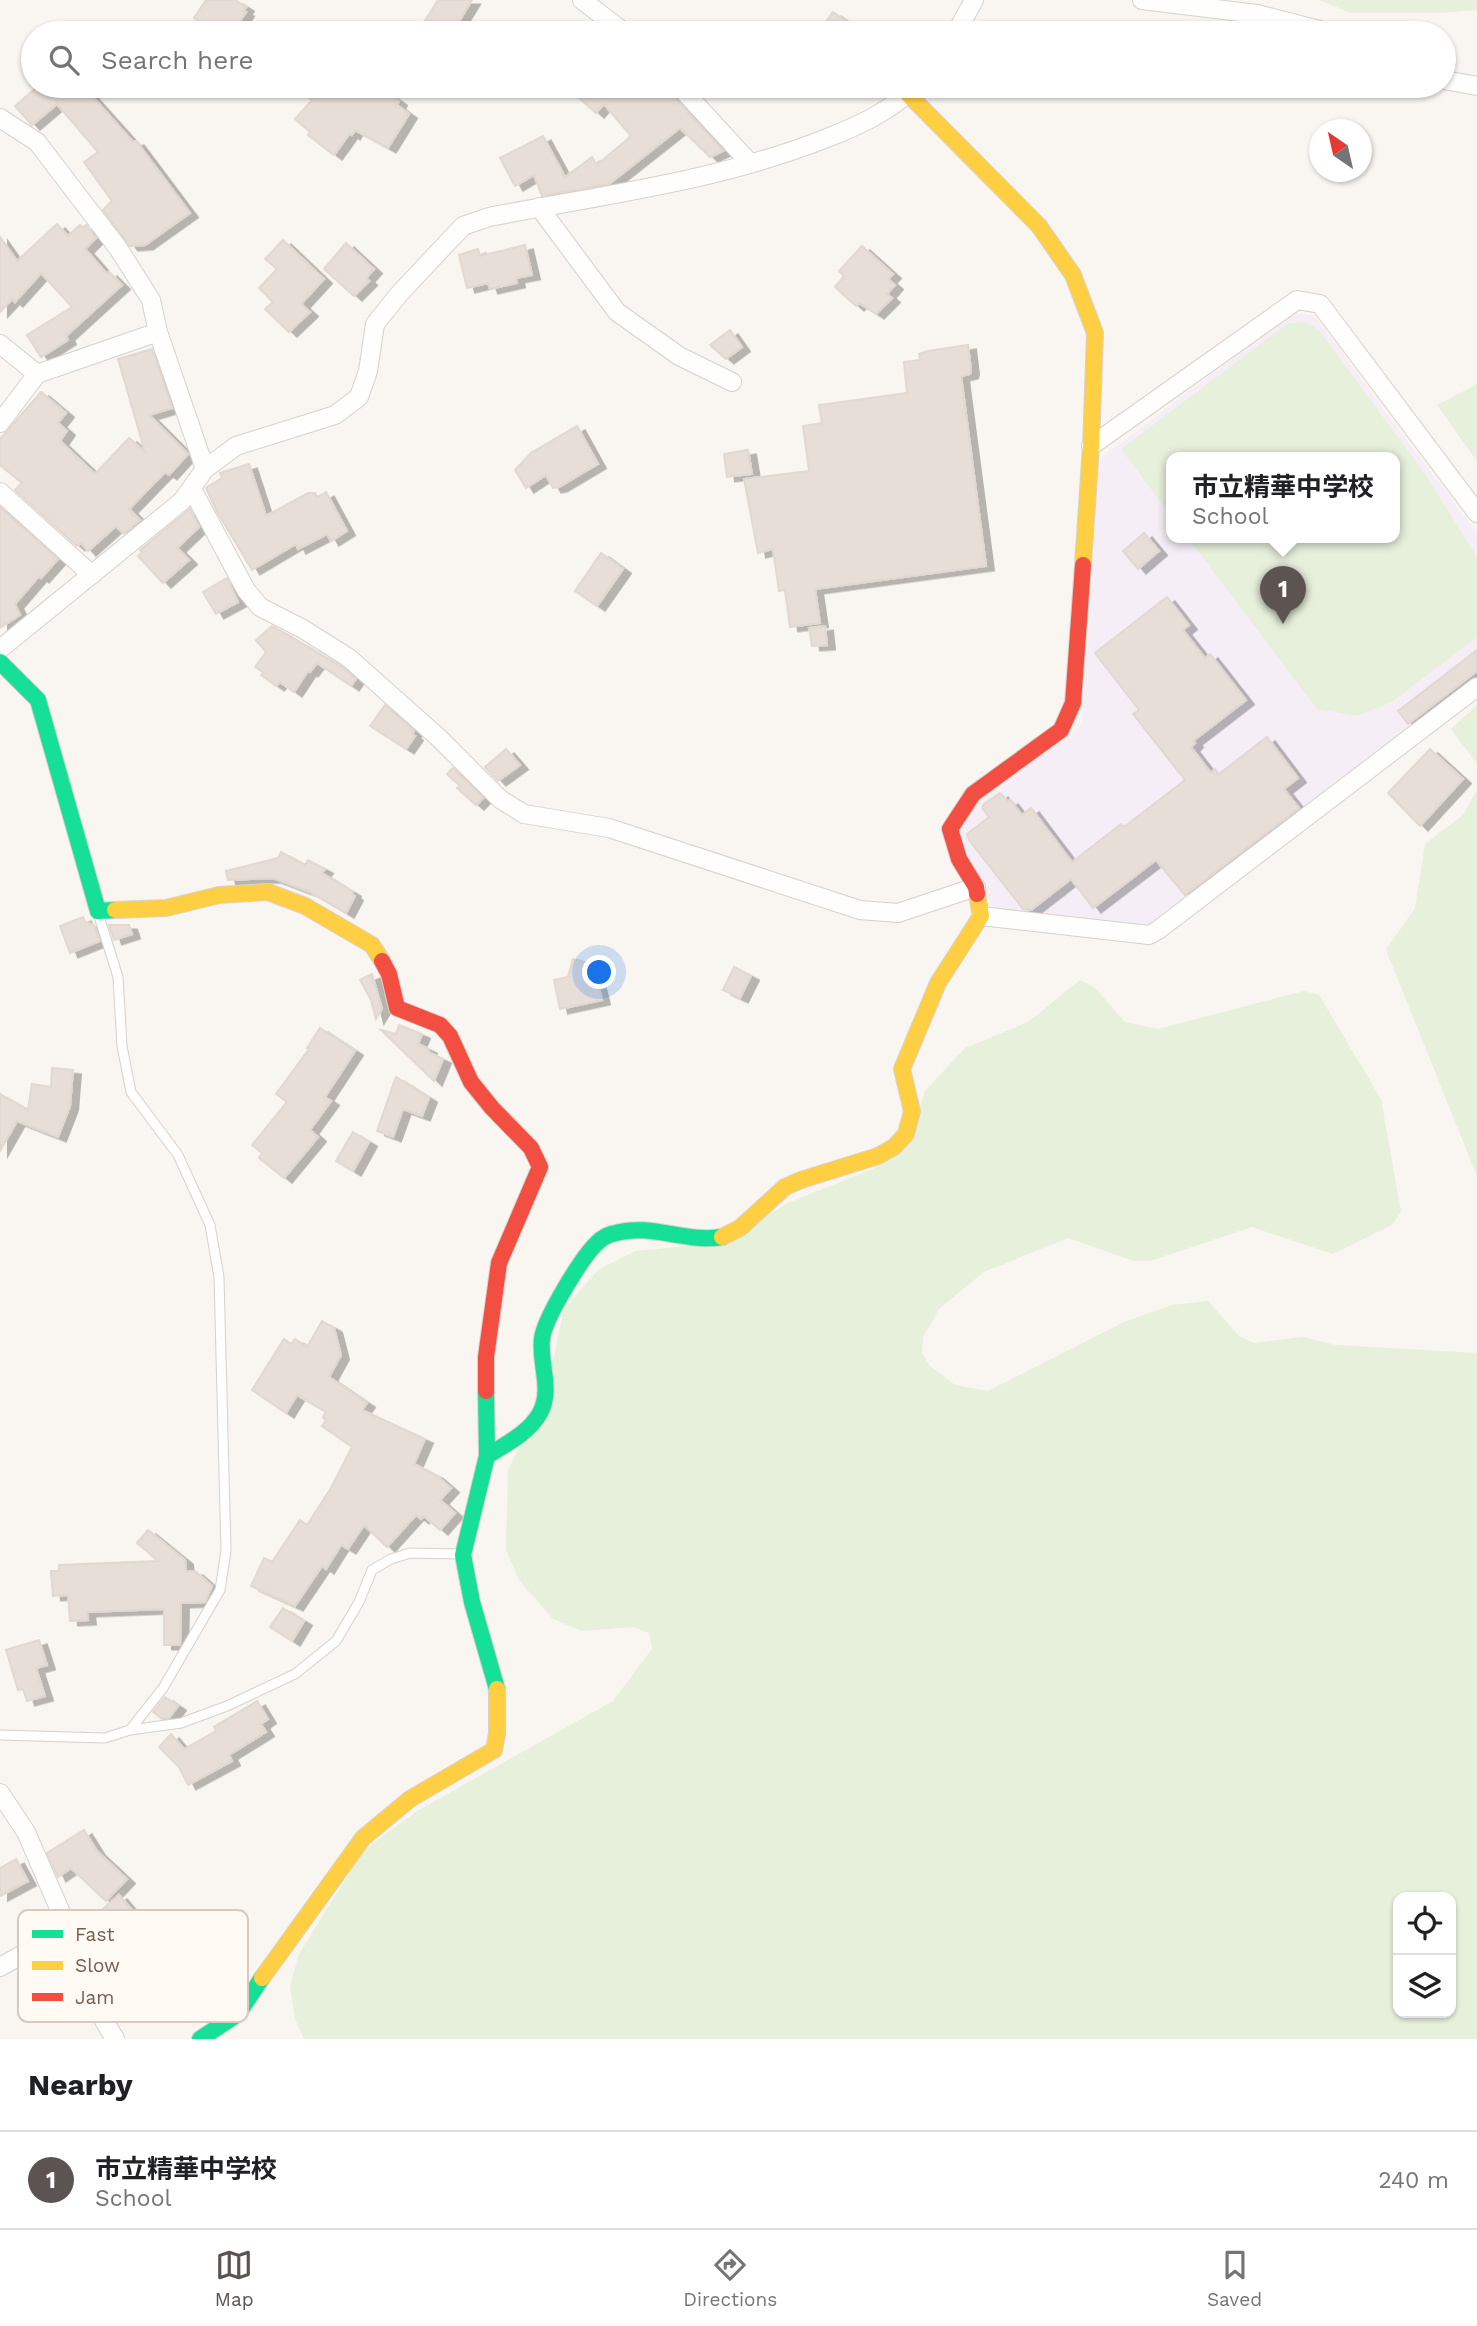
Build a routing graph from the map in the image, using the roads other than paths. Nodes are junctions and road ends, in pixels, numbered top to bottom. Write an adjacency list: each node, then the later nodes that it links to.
1 (582, 0): 4 (street)
2 (974, 0): 5 (street)
3 (1142, 0): 6 (street)
4 (609, 21)
5 (963, 21)
6 (1284, 21)
7 (1456, 82): 8 (street)
8 (1477, 86)
9 (690, 98): 13 (street)
10 (901, 98): 13 (street)
11 (919, 98): 20 (street)
12 (0, 118): 15 (street)
13 (750, 163): 14 (street)
14 (539, 207): 18 (street); 21 (street)
15 (158, 332): 17 (street); 21 (street)
16 (0, 344): 17 (street)
17 (37, 374): 19 (street)
18 (732, 382)
19 (0, 423)
20 (1091, 446): 24 (street); 29 (street)
21 (205, 469): 22 (street)
22 (192, 489): 25 (street); 29 (street)
23 (0, 492): 25 (street)
24 (1477, 513)
25 (92, 575): 26 (street)
26 (0, 649)
27 (0, 662): 30 (street)
28 (1477, 687): 31 (street)
29 (976, 887): 31 (street)
30 (98, 911): 32 (street); 34 (lane)
31 (981, 916): 32 (street)
32 (487, 1456): 33 (street)
33 (463, 1555): 34 (lane); 40 (street)
34 (130, 1730): 35 (lane)
35 (0, 1735)
36 (0, 1793): 37 (street)
37 (60, 1910)
38 (18, 1957): 39 (street)
39 (0, 1967)
40 (248, 2000)
41 (105, 2022): 43 (street)
42 (226, 2022): 44 (street)
43 (115, 2039)
44 (200, 2039)

